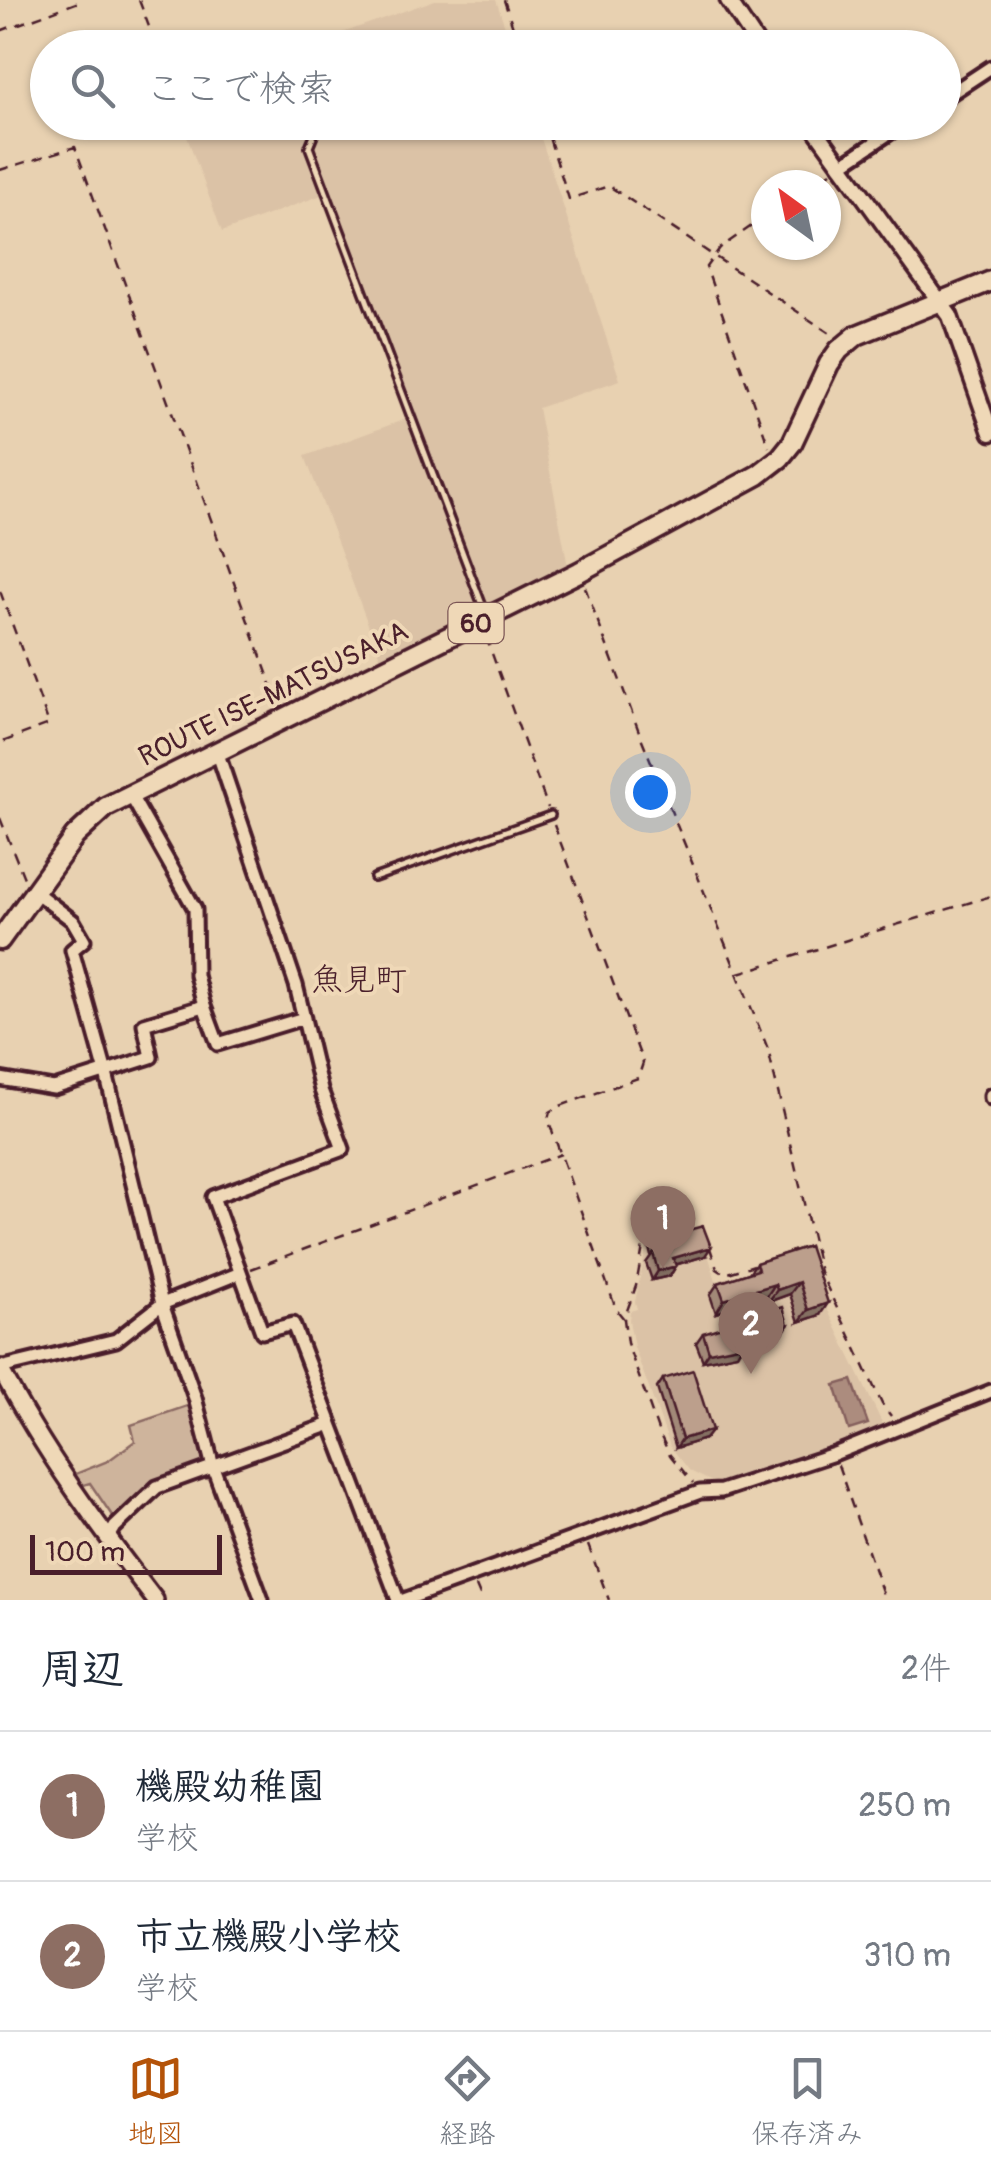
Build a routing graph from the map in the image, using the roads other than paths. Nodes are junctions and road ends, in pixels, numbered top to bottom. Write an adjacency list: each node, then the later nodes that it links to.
1 (728, 0): 2 (street)
2 (748, 30)
3 (991, 67): 4 (street)
4 (961, 87)
5 (312, 140): 12 (lane)
6 (822, 140): 8 (street)
7 (879, 140): 8 (street)
8 (840, 166): 10 (street)
9 (991, 281): 10 (main road, ROUTE ISE-MATSUSAKA / 60)
10 (940, 300): 11 (street); 12 (main road, ROUTE ISE-MATSUSAKA / 60)
11 (991, 432)
12 (483, 620): 13 (main road, ROUTE ISE-MATSUSAKA / 60)
13 (217, 751): 14 (main road, ROUTE ISE-MATSUSAKA / 60); 20 (street)
14 (130, 794): 17 (main road, ROUTE ISE-MATSUSAKA / 60); 19 (street)
15 (551, 815): 16 (lane)
16 (374, 878)
17 (34, 891): 18 (main road, ROUTE ISE-MATSUSAKA / 60); 21 (street)
18 (0, 940)
19 (204, 1006): 20 (street); 21 (street)
20 (304, 1018): 23 (street)
21 (105, 1069): 22 (street); 24 (street)
22 (0, 1079)
23 (240, 1273): 24 (street); 27 (street)
24 (162, 1304): 25 (street); 28 (street)
25 (0, 1368): 29 (main road)
26 (991, 1391): 32 (street)
27 (331, 1424): 28 (street); 32 (street)
28 (213, 1467): 29 (street); 31 (street)
29 (108, 1539): 30 (main road)
30 (155, 1600)
31 (262, 1600)
32 (401, 1600)

